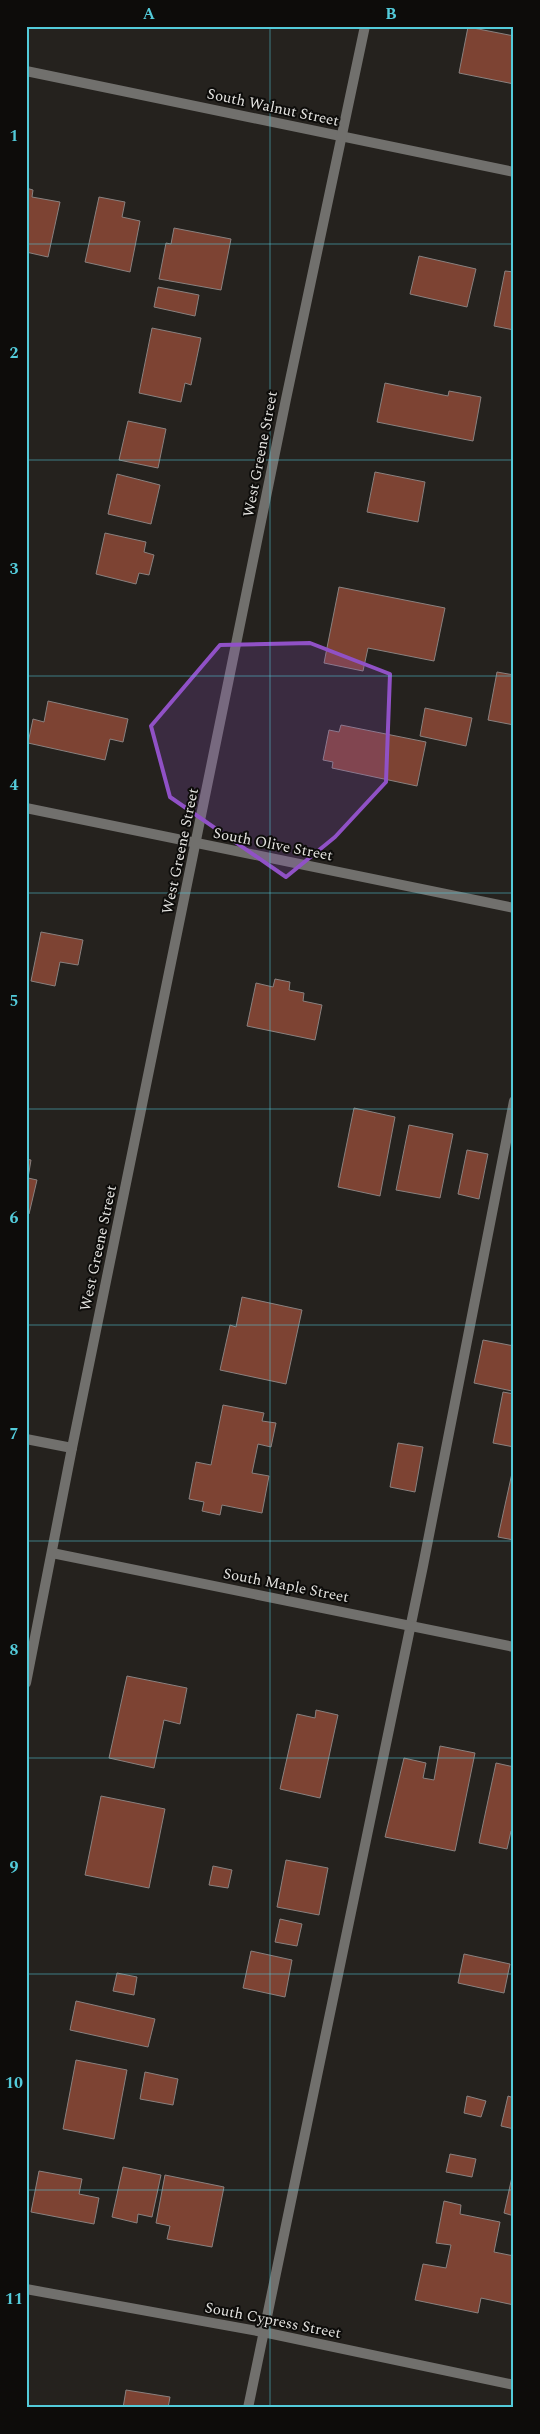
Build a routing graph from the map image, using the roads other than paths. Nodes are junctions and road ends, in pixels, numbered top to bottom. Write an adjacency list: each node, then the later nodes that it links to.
1 (365, 26): 3 (street, West Greene Street)
2 (26, 71): 3 (street, South Walnut Street)
3 (343, 136): 4 (street, South Walnut Street); 6 (street, West Greene Street)
4 (514, 172)
5 (26, 808): 6 (street, South Olive Street)
6 (197, 844): 7 (street, South Olive Street); 10 (street, West Greene Street)
7 (514, 908)
8 (514, 1101): 12 (street)
9 (26, 1439): 10 (street)
10 (72, 1448): 11 (street, West Greene Street)
11 (52, 1553): 12 (street, South Maple Street); 14 (street, West Greene Street)
12 (409, 1626): 13 (street, South Maple Street); 16 (street)
13 (514, 1647)
14 (26, 1683)
15 (26, 2289): 16 (street, South Cypress Street)
16 (263, 2332): 17 (street, South Cypress Street); 18 (street)
17 (514, 2385)
18 (248, 2408)

